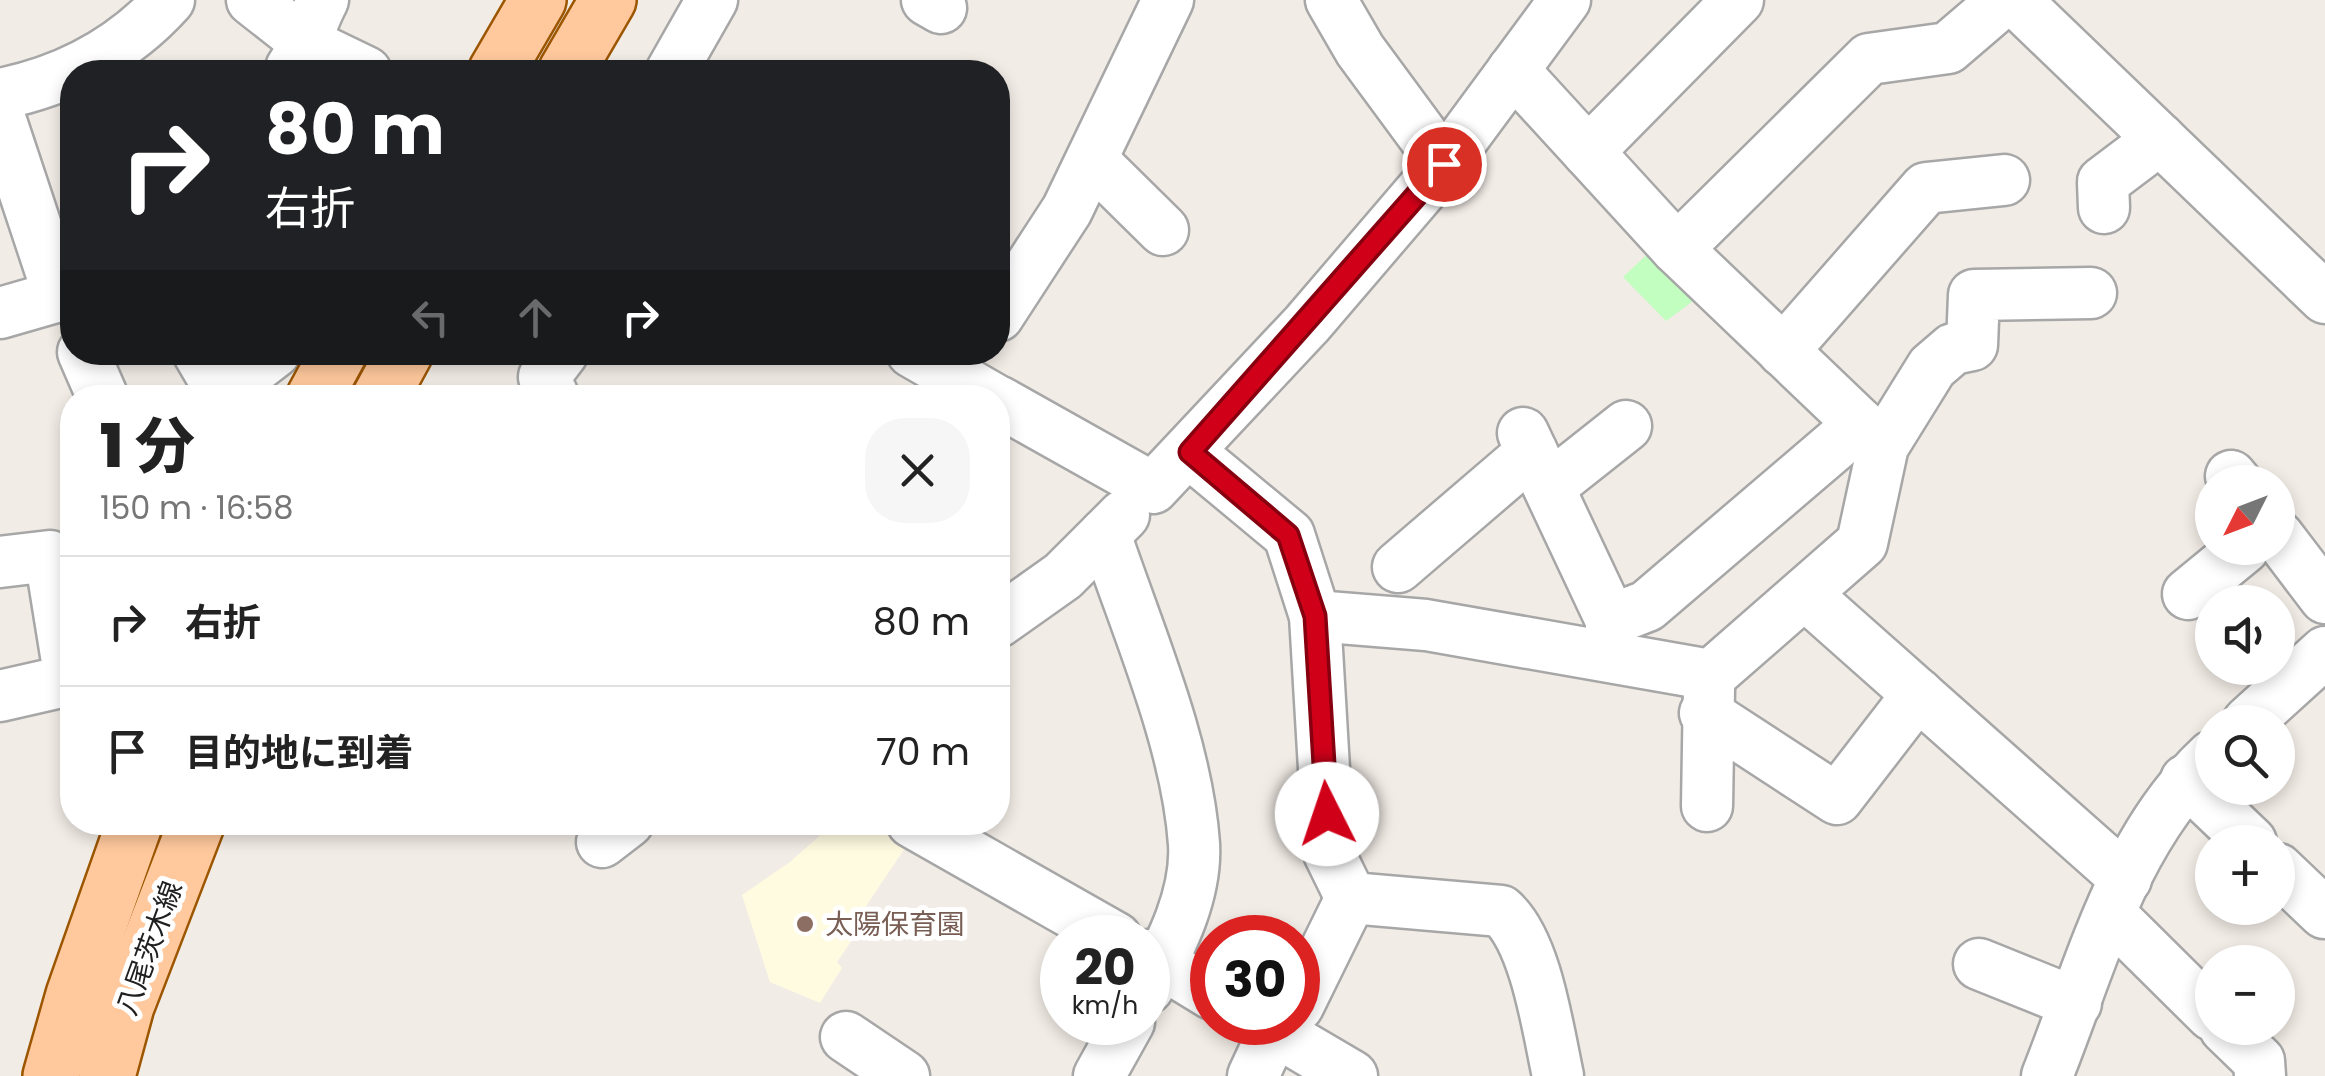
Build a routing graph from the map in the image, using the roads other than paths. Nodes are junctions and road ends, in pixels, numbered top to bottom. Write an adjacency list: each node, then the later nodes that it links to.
1 (169, 0): 13 (street)
2 (252, 0): 12 (street)
3 (538, 0): 15 (main road)
4 (608, 0): 16 (main road)
5 (712, 0): 17 (street)
6 (1330, 0): 25 (street)
7 (1565, 0): 18 (street)
8 (1738, 0): 23 (street)
9 (2004, 0): 29 (street)
10 (2016, 0): 22 (street)
11 (1163, 2): 24 (street)
12 (307, 39): 14 (street)
13 (93, 60)
14 (345, 60)
15 (503, 60)
16 (573, 60)
17 (678, 60)
18 (1513, 70): 23 (street); 25 (street)
19 (60, 76): 20 (street)
20 (0, 94)
21 (0, 118): 31 (street)
22 (2160, 139): 27 (street); 33 (street)
23 (1588, 152): 29 (street)
24 (1092, 160): 28 (street); 32 (street)
25 (1444, 164): 42 (street)
26 (2004, 180): 36 (street)
27 (2104, 208)
28 (1164, 230)
29 (1677, 249): 36 (street)
30 (2091, 293): 41 (street)
31 (60, 294)
32 (1010, 298)
33 (2325, 298)
34 (60, 312): 35 (street)
35 (0, 314)
36 (1783, 351): 41 (street)
37 (247, 365): 38 (street)
38 (212, 381)
39 (1010, 408): 44 (street)
40 (1626, 426): 43 (street)
41 (1871, 435): 51 (street); 56 (street)
42 (1190, 452): 44 (street); 54 (street)
43 (1535, 458): 49 (street); 56 (street)
44 (1153, 488): 45 (street)
45 (1105, 534): 53 (street); 73 (street)
46 (2295, 558): 52 (street)
47 (0, 562): 55 (street)
48 (2223, 565): 50 (street)
49 (1398, 567)
50 (2188, 594)
51 (1806, 595): 59 (street); 60 (street)
52 (2325, 598)
53 (1010, 613)
54 (1315, 616): 56 (street); 70 (street)
55 (60, 618)
56 (1611, 639): 59 (street)
57 (2325, 652): 62 (street)
58 (60, 682): 61 (street)
59 (1708, 694): 60 (street); 64 (street)
60 (1918, 694): 69 (street)
61 (0, 696)
62 (2267, 705)
63 (2195, 773): 69 (street)
64 (1707, 806)
65 (130, 835): 83 (main road, 八尾茨木線)
66 (192, 835): 84 (main road, 八尾茨木線)
67 (935, 835): 72 (street)
68 (2295, 885): 71 (street)
69 (2119, 897): 76 (street); 77 (street)
70 (1351, 898): 74 (street); 89 (street)
71 (2324, 914)
72 (1076, 915)
73 (1170, 935)
74 (1320, 954)
75 (1979, 964): 77 (street)
76 (2195, 993)
77 (2076, 1003): 90 (street)
78 (846, 1038): 85 (street)
79 (1117, 1045): 86 (street)
80 (1270, 1045): 87 (street)
81 (1310, 1045): 88 (street)
82 (2243, 1045): 91 (street)
83 (51, 1076)
84 (107, 1076)
85 (904, 1076)
86 (1100, 1076)
87 (1253, 1076)
88 (1352, 1076)
89 (1558, 1076)
90 (2047, 1076)
91 (2260, 1076)

